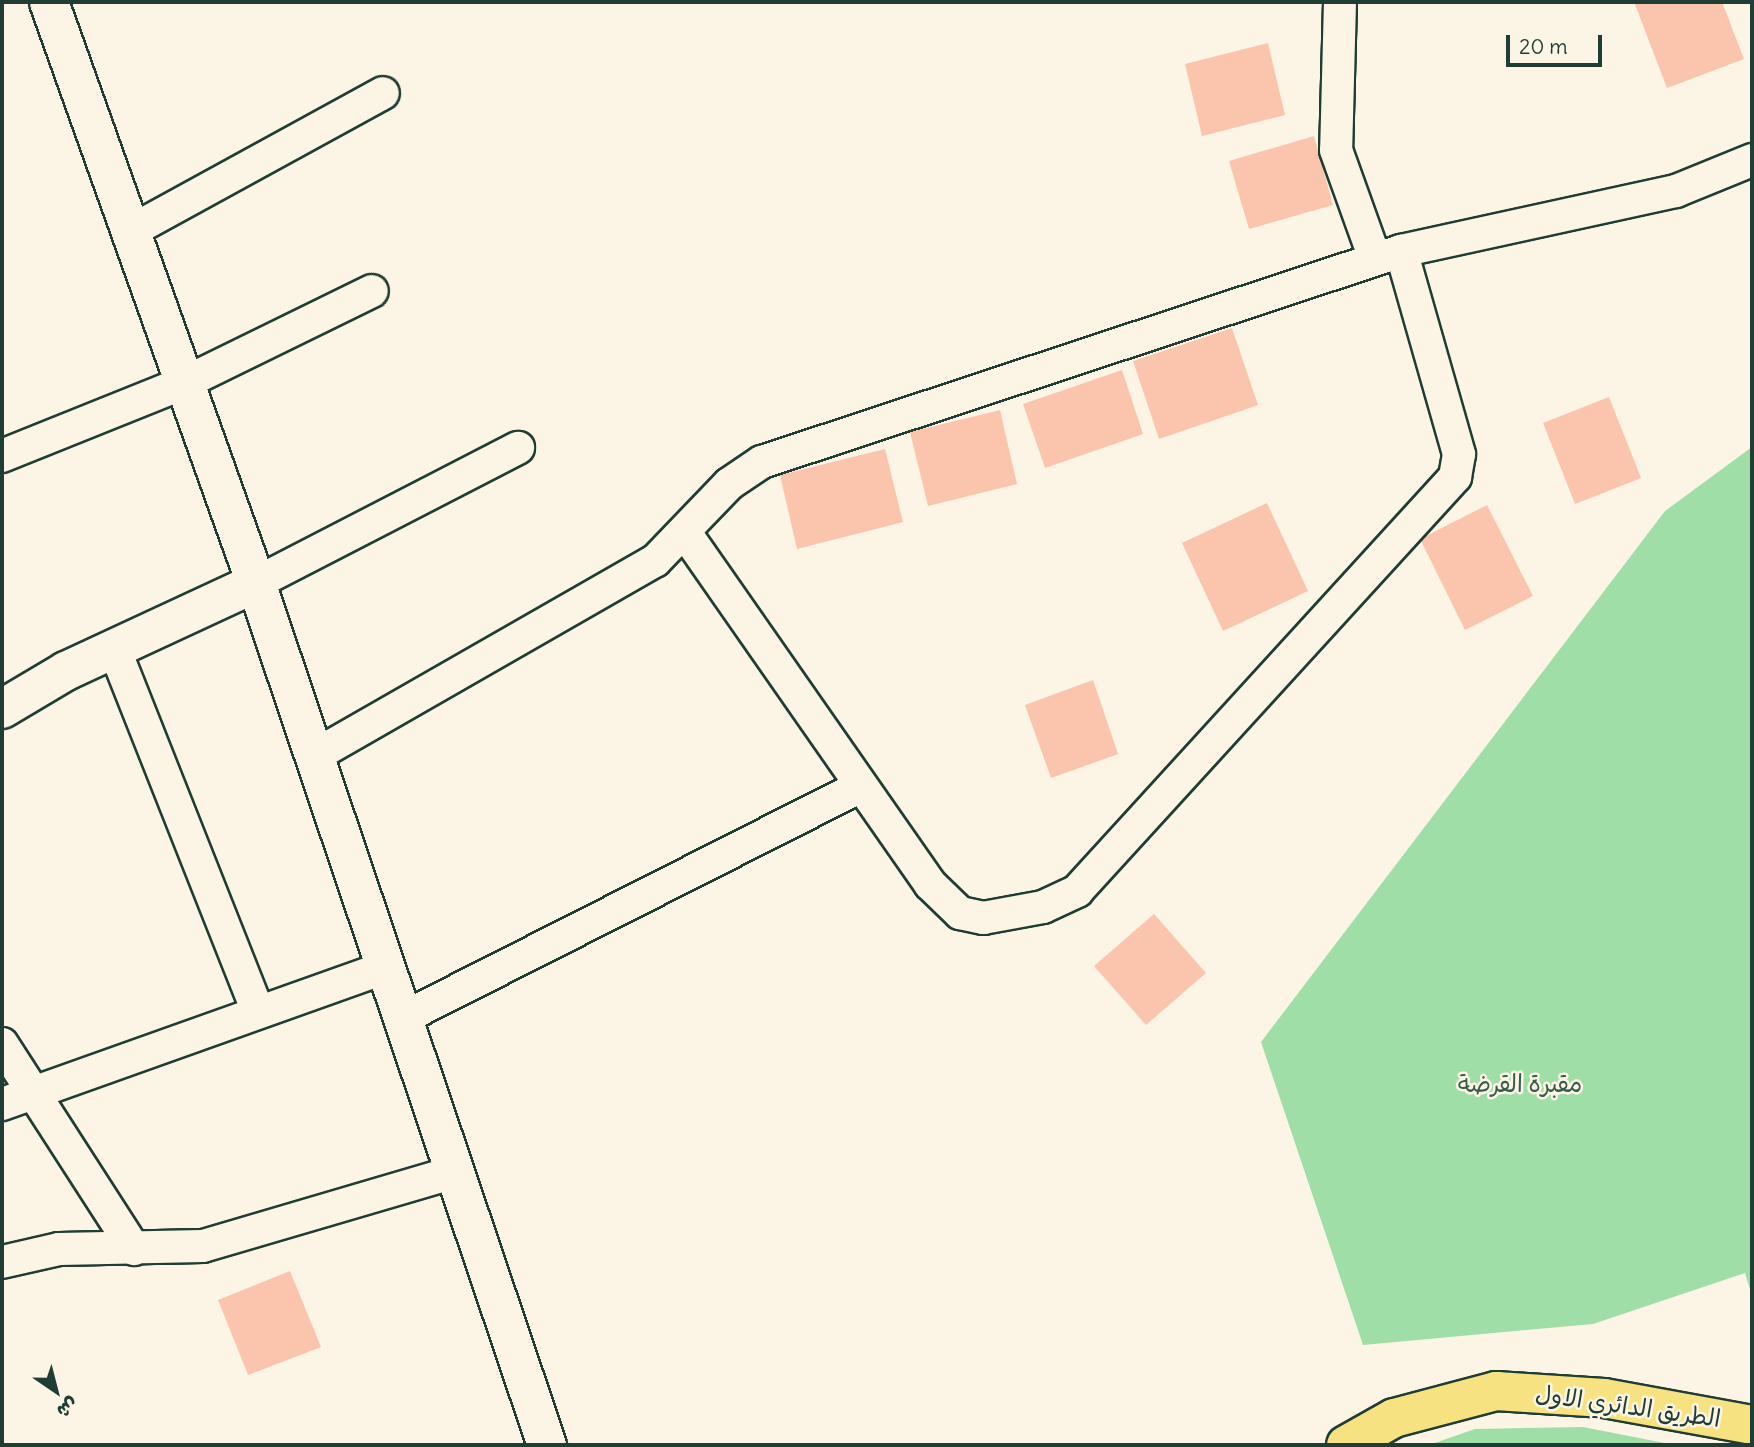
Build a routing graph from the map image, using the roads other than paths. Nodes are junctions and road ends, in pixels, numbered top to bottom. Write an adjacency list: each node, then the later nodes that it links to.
1 (48, 2): 5 (street)
2 (1340, 2): 6 (street)
3 (383, 93): 5 (street)
4 (1752, 160): 6 (street)
5 (131, 231): 8 (street)
6 (1388, 255): 11 (street); 16 (street)
7 (372, 291): 8 (street)
8 (184, 383): 10 (street); 12 (street)
9 (518, 448): 12 (street)
10 (2, 456)
11 (686, 534): 15 (street); 16 (street)
12 (256, 583): 13 (street); 15 (street)
13 (114, 649): 14 (street); 18 (street)
14 (2, 709)
15 (314, 757): 17 (street)
16 (861, 786): 19 (street)
17 (386, 967): 18 (street); 19 (street)
18 (257, 1010): 21 (street)
19 (403, 1018): 23 (street)
20 (2, 1044): 21 (street)
21 (31, 1092): 22 (street); 24 (street)
22 (2, 1104)
23 (454, 1172): 24 (street); 27 (street)
24 (134, 1249): 25 (street)
25 (2, 1262)
26 (1752, 1425): 28 (main road, الطريق الدائري الاول)
27 (547, 1445)
28 (1346, 1445)

